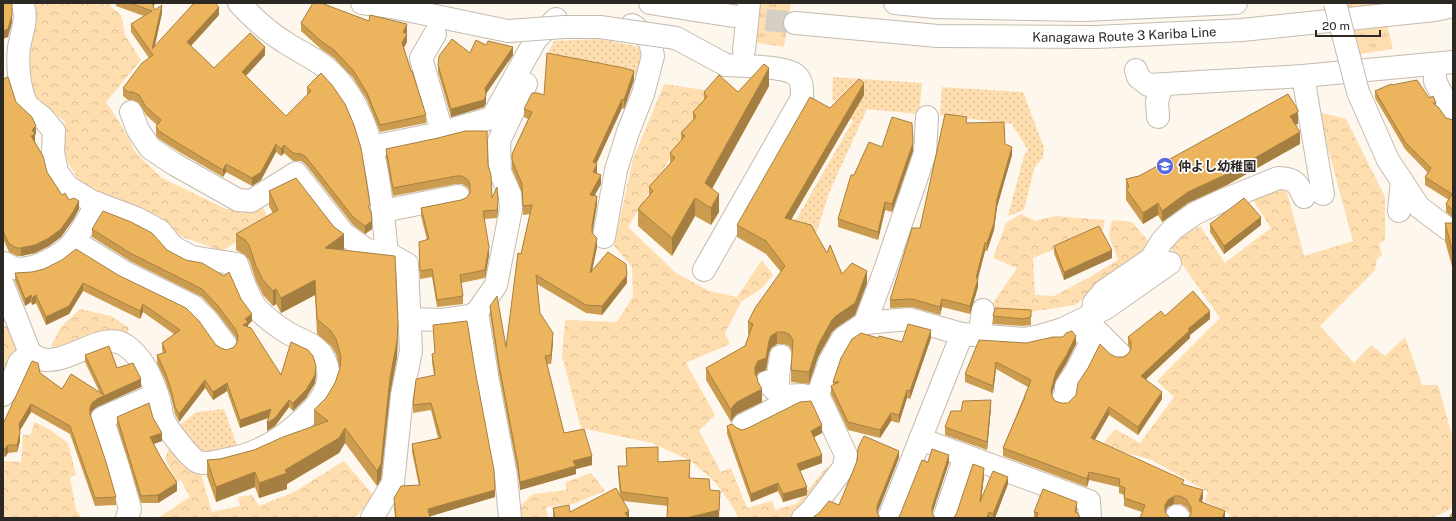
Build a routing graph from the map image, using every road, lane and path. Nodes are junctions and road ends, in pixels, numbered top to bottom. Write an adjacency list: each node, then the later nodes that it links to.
1 (22, 3): 27 (main road)
2 (239, 3): 10 (main road)
3 (362, 3): 36 (main road, bridge)
4 (650, 3): 9 (main road)
5 (895, 3): 6 (main road, Kanagawa Route 3 Kariba Line)
6 (1236, 3)
7 (1336, 3): 25 (main road, bridge)
8 (1453, 6): 11 (main road, Kanagawa Route 3 Kariba Line)
9 (741, 9): 14 (main road)
10 (257, 11): 24 (main road)
11 (795, 23)
12 (541, 33): 23 (main road); 31 (main road); 39 (main road)
13 (435, 34): 23 (main road)
14 (744, 50)
15 (1444, 63): 17 (main road); 21 (main road)
16 (1136, 70): 18 (main road)
17 (1303, 76): 18 (main road); 40 (main road)
18 (1162, 85): 20 (main road)
19 (131, 112): 33 (main road)
20 (1158, 116)
21 (1453, 116)
22 (927, 117): 42 (main road)
23 (442, 132): 24 (main road)
24 (372, 147): 28 (main road)
25 (1402, 181): 29 (main road); 30 (main road)
26 (458, 196): 28 (main road)
27 (97, 203): 32 (main road); 48 (main road)
28 (382, 211): 33 (main road)
29 (1399, 211)
30 (1448, 229)
31 (604, 237)
32 (74, 241): 34 (main road); 44 (main road)
33 (387, 253): 41 (main road)
34 (3, 263)
35 (1170, 264): 40 (main road)
36 (704, 270)
37 (3, 285): 45 (main road)
38 (983, 310): 43 (main road)
39 (477, 312): 41 (main road); 57 (main road)
40 (1084, 319): 43 (main road); 46 (main road); 51 (main road)
41 (409, 320): 56 (main road)
42 (865, 323): 43 (main road); 50 (main road)
43 (970, 335): 53 (main road)
44 (226, 345)
45 (30, 353): 48 (main road); 49 (main road)
46 (1119, 353)
47 (781, 356): 50 (main road)
48 (157, 394): 55 (main road)
49 (3, 395)
50 (818, 395): 52 (main road); 58 (main road)
51 (1063, 399)
52 (743, 425)
53 (920, 439): 54 (main road); 59 (main road)
54 (965, 456): 60 (main road); 61 (main road)
55 (127, 518)
56 (372, 518)
57 (510, 518)
58 (803, 518)
59 (889, 518)
60 (944, 518)
61 (1090, 518)

